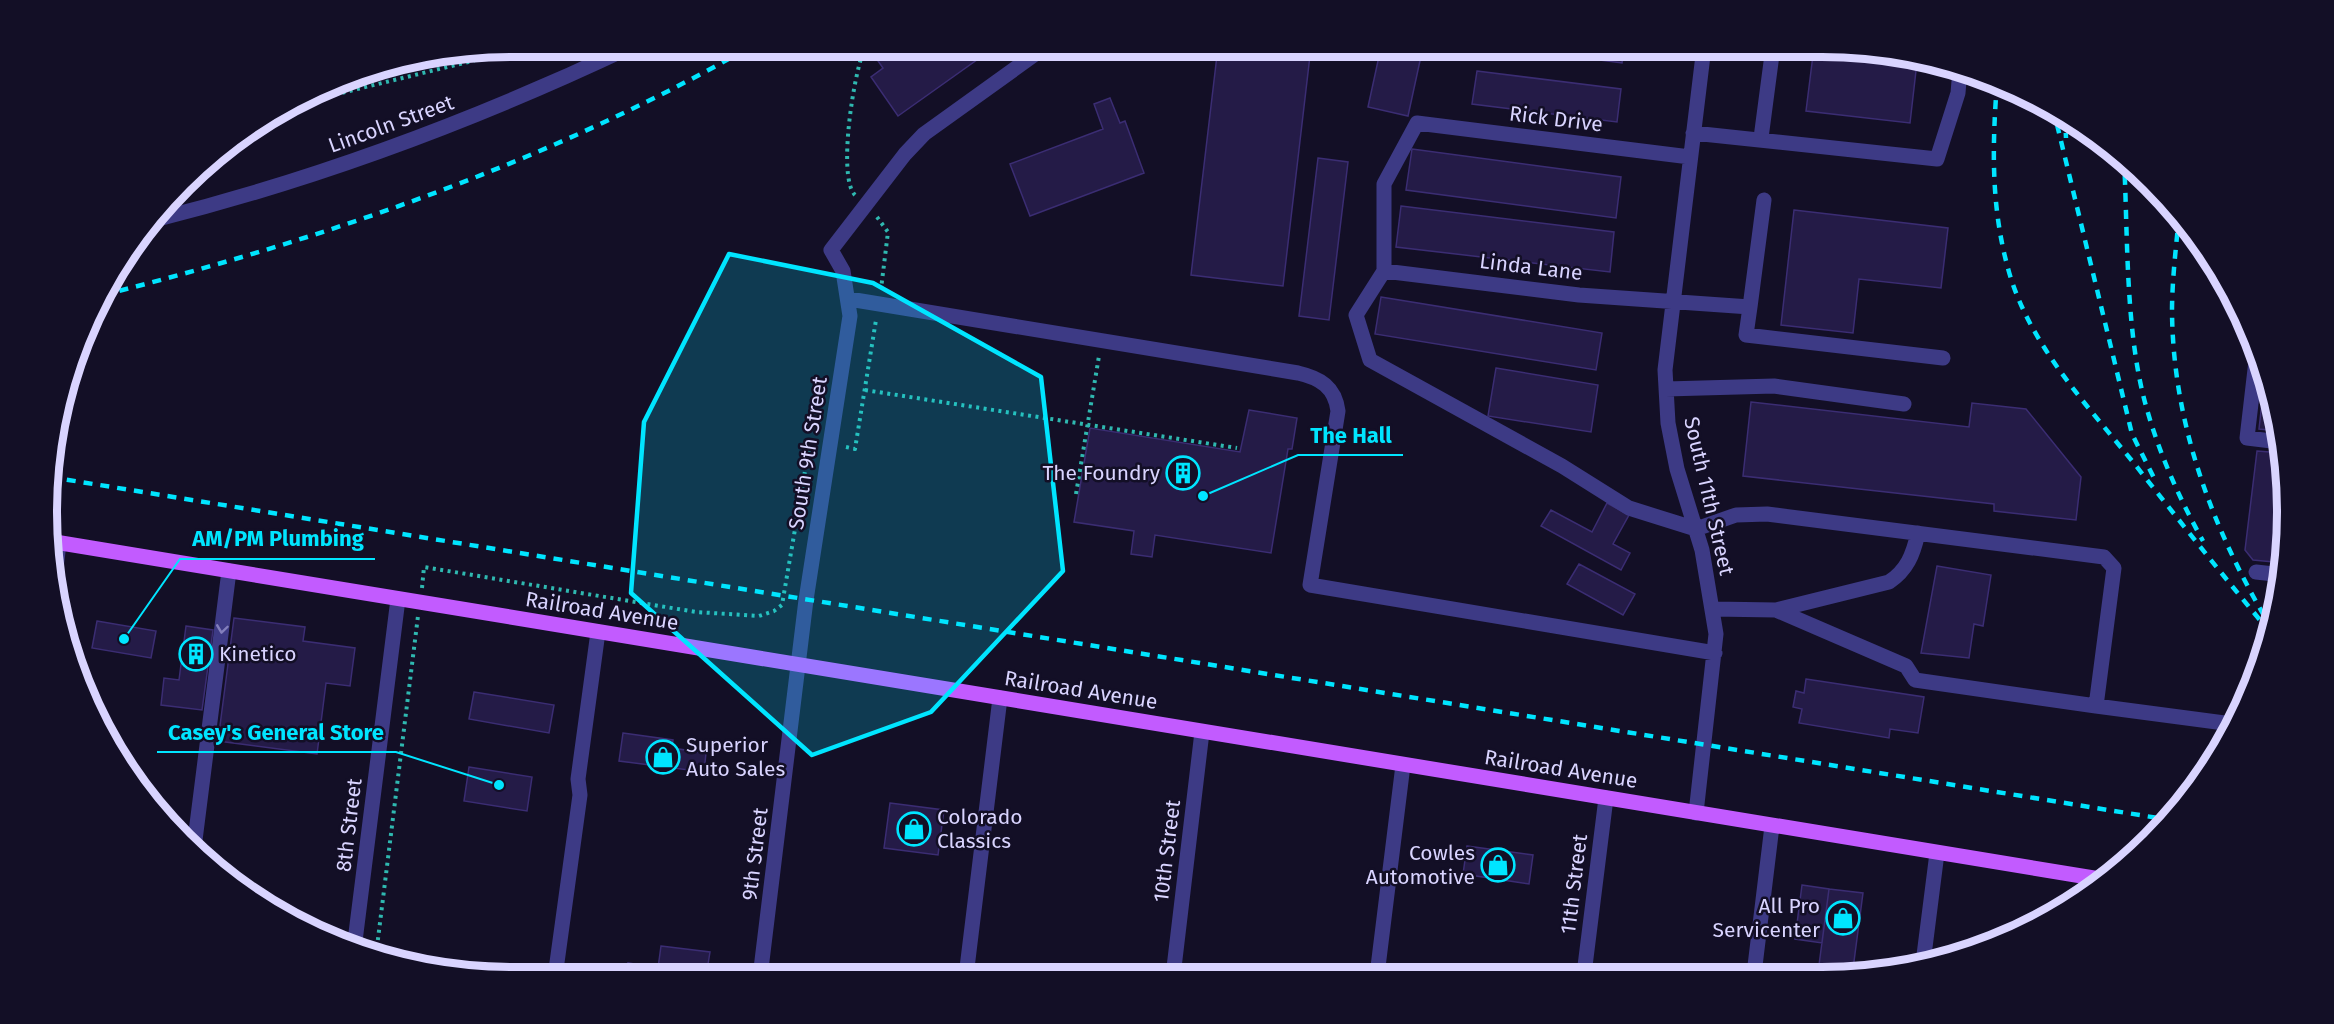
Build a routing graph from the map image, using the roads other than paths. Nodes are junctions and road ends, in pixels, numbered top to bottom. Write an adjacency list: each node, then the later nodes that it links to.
1 (607, 57): 10 (street, Lincoln Street)
2 (1030, 57): 12 (street, South 9th Street)
3 (1703, 57): 6 (street, South 11th Street)
4 (1772, 57): 7 (street)
5 (1959, 78): 7 (street)
6 (1693, 134): 7 (street); 8 (street, South 11th Street)
7 (1761, 138)
8 (1690, 157): 11 (street, Rick Drive); 13 (street, South 11th Street)
9 (1764, 200): 14 (street)
10 (166, 217)
11 (1384, 270): 13 (street, Linda Lane); 20 (street)
12 (849, 299): 30 (street); 31 (street, South 9th Street)
13 (1673, 301): 14 (street, Linda Lane); 17 (street, South 11th Street)
14 (1750, 307): 15 (street)
15 (1943, 358)
16 (2255, 372): 19 (street)
17 (1666, 389): 18 (street); 20 (street, South 11th Street)
18 (1904, 404)
19 (2271, 441)
20 (1696, 529): 21 (street); 27 (street, South 11th Street)
21 (1918, 533): 28 (street); 33 (street)
22 (58, 543): 23 (main road, Railroad Avenue)
23 (229, 571): 26 (main road, Railroad Avenue); 40 (street, one-way to 40)
24 (2256, 572): 25 (street)
25 (2273, 574)
26 (398, 599): 29 (main road, Railroad Avenue); 43 (street, 8th Street)
27 (1713, 609): 28 (street); 30 (street, South 11th Street)
28 (1776, 610): 33 (street)
29 (598, 632): 31 (main road, Railroad Avenue); 45 (street)
30 (1715, 653): 38 (street, South 11th Street)
31 (800, 665): 32 (main road, Railroad Avenue); 46 (street, 9th Street)
32 (1000, 698): 35 (main road, Railroad Avenue); 47 (street)
33 (2096, 705): 34 (street)
34 (2225, 723)
35 (1202, 732): 36 (main road, Railroad Avenue); 48 (street, 10th Street)
36 (1403, 765): 37 (main road, Railroad Avenue); 49 (street)
37 (1606, 798): 38 (main road, Railroad Avenue); 50 (street, 11th Street)
38 (1696, 813): 39 (main road, Railroad Avenue)
39 (1772, 825): 41 (main road, Railroad Avenue); 51 (street)
40 (195, 839)
41 (1937, 853): 42 (main road, Railroad Avenue); 44 (street)
42 (2089, 880)
43 (355, 939)
44 (1924, 955)
45 (556, 967)
46 (761, 967)
47 (967, 967)
48 (1174, 967)
49 (1378, 967)
50 (1585, 967)
51 (1755, 967)

